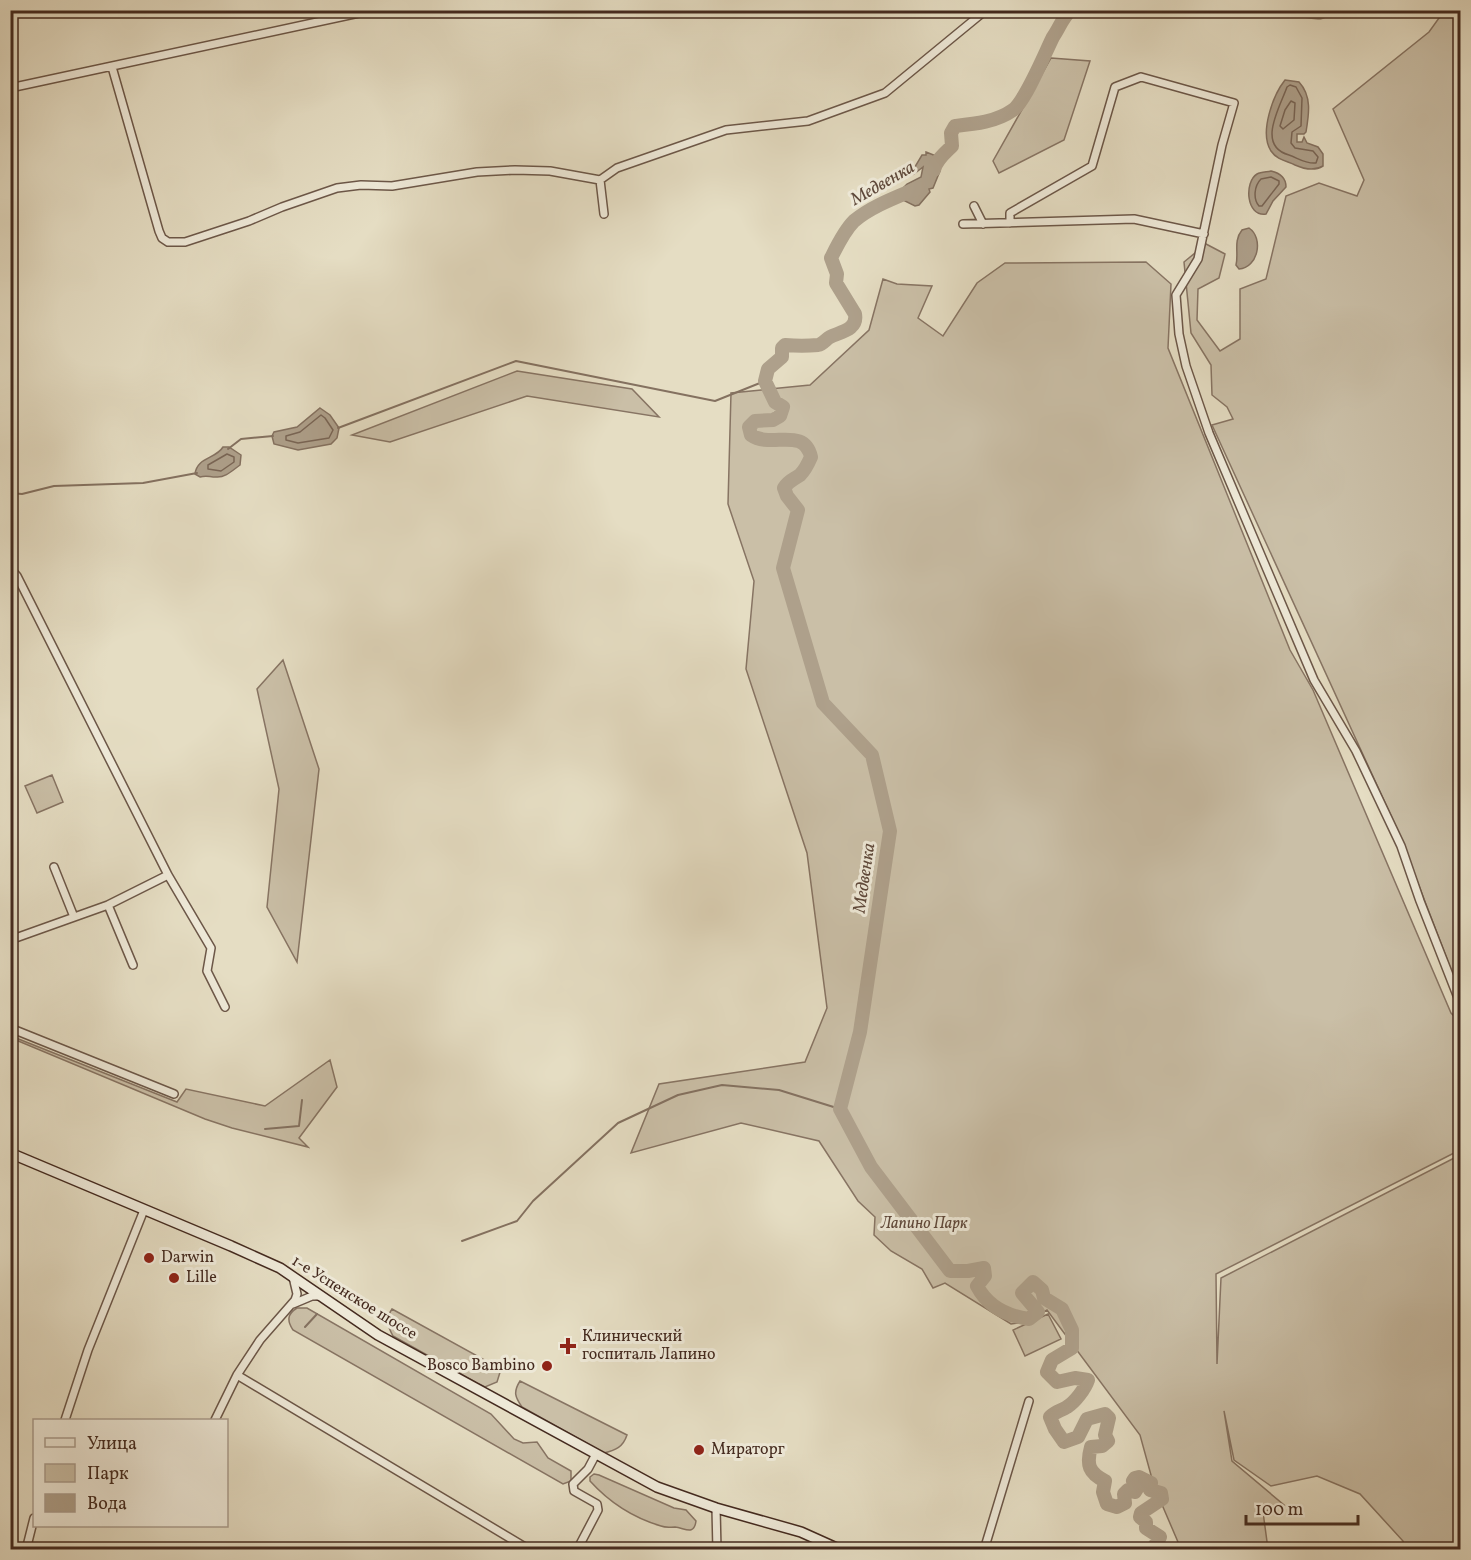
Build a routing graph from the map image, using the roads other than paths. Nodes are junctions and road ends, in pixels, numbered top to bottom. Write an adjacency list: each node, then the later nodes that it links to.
1 (373, 10): 3 (street)
2 (986, 10): 5 (street)
3 (112, 67): 4 (street); 5 (street)
4 (10, 88)
5 (600, 180): 7 (street)
6 (974, 206): 10 (street)
7 (604, 214)
8 (1010, 223): 10 (street); 11 (street); 11 (street)
9 (963, 224): 10 (street)
10 (983, 224)
11 (1204, 234): 19 (street)
12 (10, 568): 14 (street)
13 (54, 867): 16 (street)
14 (168, 875): 15 (street); 20 (street)
15 (108, 905): 16 (street); 18 (street)
16 (74, 917): 17 (street)
17 (10, 940)
18 (133, 965)
19 (1461, 1003)
20 (225, 1007)
21 (10, 1028): 22 (street)
22 (174, 1094)
23 (10, 1153): 24 (main road, 1-е Успенское шоссе)
24 (144, 1210): 25 (main road, 1-е Успенское шоссе); 30 (street)
25 (293, 1277): 26 (main road, 1-е Успенское шоссе); 27 (street)
26 (319, 1296): 27 (street); 32 (main road, 1-е Успенское шоссе)
27 (291, 1305): 28 (street)
28 (237, 1375): 31 (street); 36 (street)
29 (1029, 1401): 40 (street)
30 (65, 1419)
31 (215, 1419)
32 (596, 1454): 33 (main road, 1-е Успенское шоссе); 37 (street)
33 (716, 1508): 38 (street); 39 (main road, 1-е Успенское шоссе)
34 (33, 1522): 35 (street)
35 (26, 1550)
36 (530, 1550)
37 (577, 1550)
38 (717, 1550)
39 (841, 1550)
40 (984, 1550)

